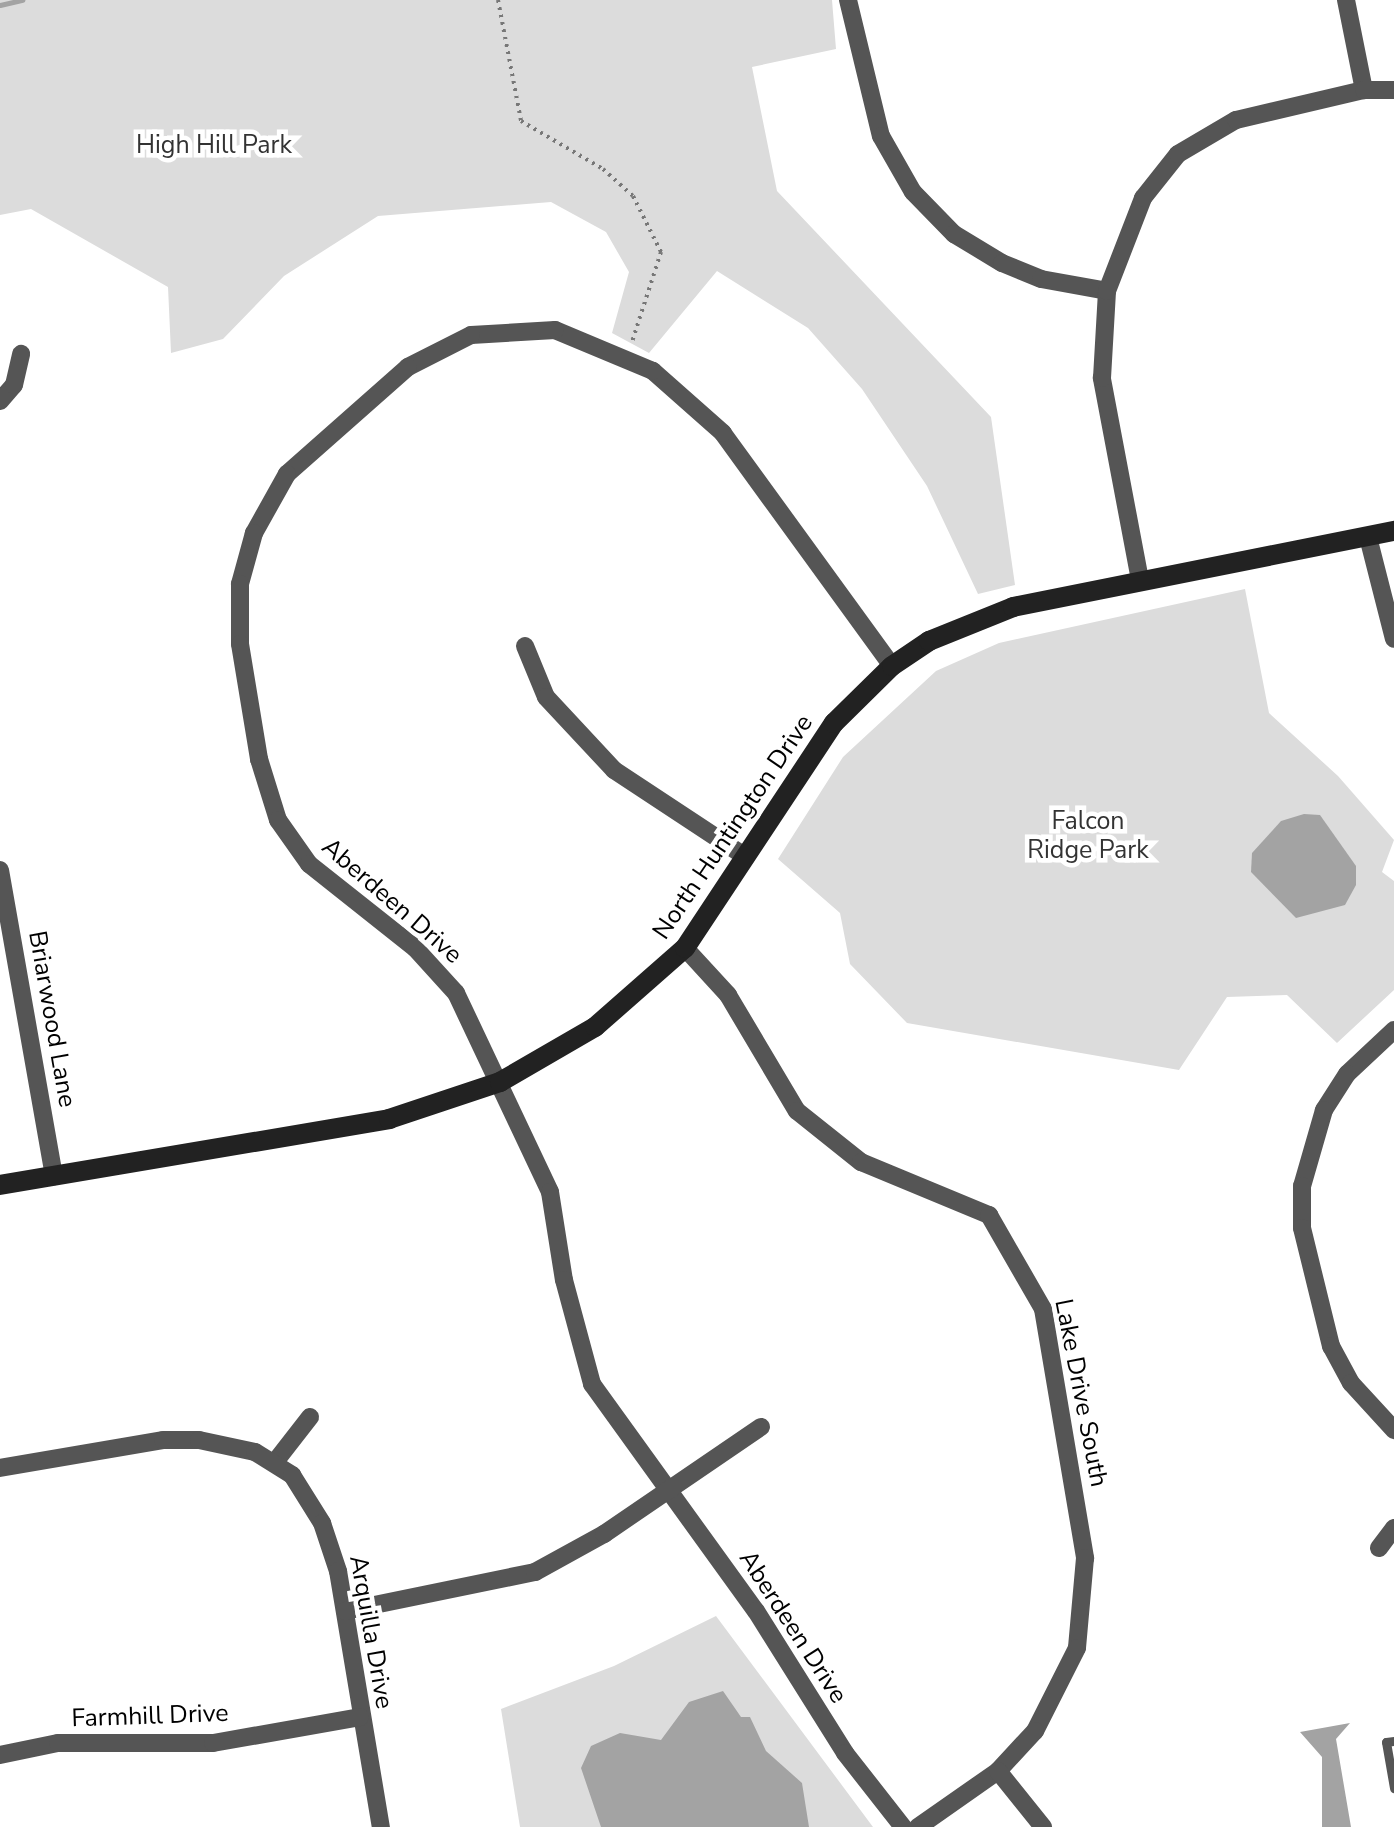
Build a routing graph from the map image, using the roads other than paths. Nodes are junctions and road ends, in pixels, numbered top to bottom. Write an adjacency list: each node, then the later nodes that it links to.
1 (848, 0): 5 (street)
2 (1346, 0): 3 (street)
3 (1364, 90): 4 (street); 5 (street)
4 (1394, 90)
5 (1107, 291): 10 (street)
6 (20, 354): 7 (street)
7 (0, 401)
8 (1394, 531): 9 (street, North Huntington Drive)
9 (1368, 537): 10 (street, North Huntington Drive); 11 (street)
10 (1140, 580): 13 (street, North Huntington Drive)
11 (1394, 638)
12 (524, 646): 14 (street)
13 (892, 666): 14 (street, North Huntington Drive); 18 (street, Aberdeen Drive)
14 (746, 856): 16 (street, North Huntington Drive)
15 (0, 870): 19 (street, Briarwood Lane)
16 (684, 948): 18 (street, North Huntington Drive); 33 (street, Lake Drive South)
17 (1394, 1030): 23 (street)
18 (500, 1082): 19 (street, North Huntington Drive); 26 (street, Aberdeen Drive)
19 (54, 1176): 20 (street, North Huntington Drive)
20 (0, 1185)
21 (310, 1418): 24 (street)
22 (761, 1427): 26 (street)
23 (1394, 1430)
24 (275, 1462): 25 (street); 29 (street, Arquilla Drive)
25 (0, 1468)
26 (669, 1491): 29 (street); 36 (street, Aberdeen Drive)
27 (1394, 1528): 28 (street)
28 (1379, 1548)
29 (345, 1611): 30 (street, Arquilla Drive)
30 (360, 1717): 32 (street, Farmhill Drive); 35 (street, Arquilla Drive)
31 (1394, 1741): 34 (lane)
32 (0, 1755)
33 (998, 1771): 37 (street, Lake Drive South); 38 (street)
34 (1394, 1788)
35 (381, 1827)
36 (903, 1827)
37 (918, 1827)
38 (1043, 1827)

